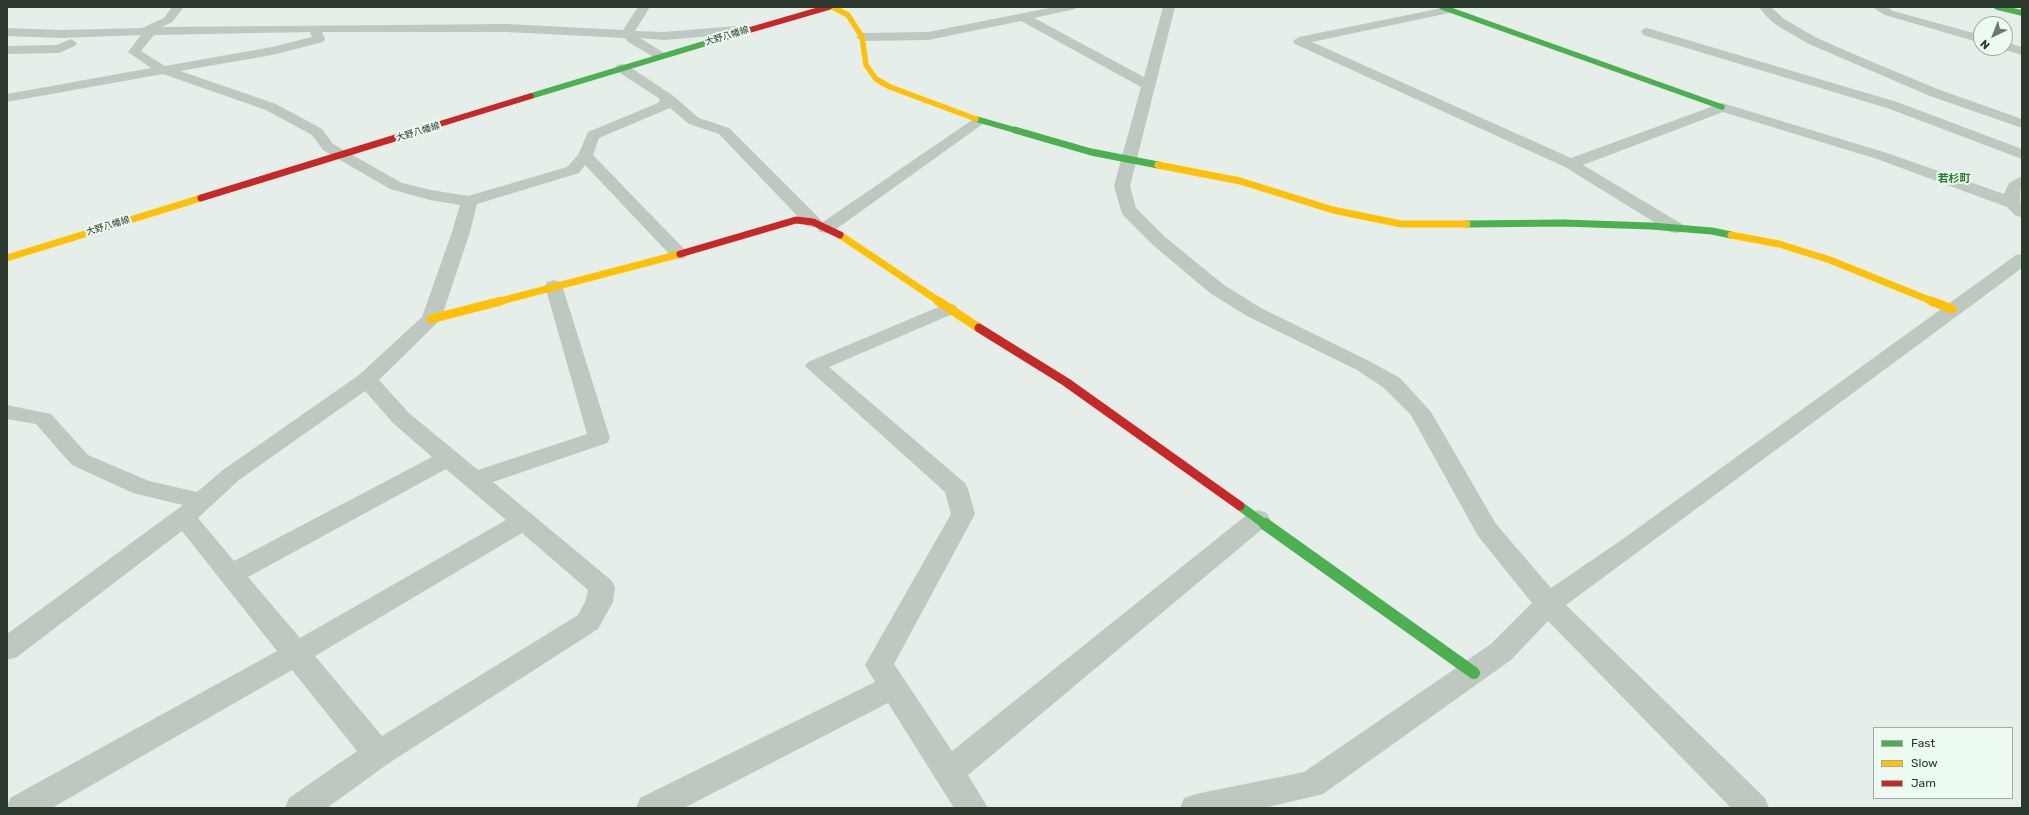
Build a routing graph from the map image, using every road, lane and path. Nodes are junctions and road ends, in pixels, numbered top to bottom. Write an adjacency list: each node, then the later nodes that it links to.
1 (178, 7): 15 (street)
2 (644, 7): 18 (street)
3 (830, 7): 13 (street, 大野八幡線); 19 (street)
4 (1071, 7): 11 (street)
5 (1169, 7): 25 (street)
6 (1765, 7): 30 (street)
7 (1878, 7): 20 (street)
8 (1997, 7): 10 (street)
9 (1446, 8): 28 (street); 35 (street)
10 (2022, 13)
11 (1023, 17): 19 (street); 25 (street)
12 (314, 28): 15 (street); 18 (street); 24 (street)
13 (748, 29): 18 (street); 22 (street, 大野八幡線)
14 (7, 32): 17 (street)
15 (146, 32): 17 (street); 24 (street)
16 (1646, 32): 31 (street)
17 (88, 34): 21 (street)
18 (630, 34): 22 (street)
19 (862, 37): 29 (street)
20 (1973, 37)
21 (7, 50)
22 (659, 56): 23 (street, 大野八幡線)
23 (622, 68): 27 (street); 32 (street, 大野八幡線)
24 (165, 70): 26 (street); 32 (street)
25 (1148, 85): 34 (street)
26 (7, 98)
27 (667, 98): 33 (street); 39 (street)
28 (1722, 107): 35 (street); 38 (street)
29 (980, 121): 34 (street); 39 (street)
30 (2022, 124)
31 (2022, 154)
32 (343, 155): 37 (street); 42 (street, 大野八幡線)
33 (585, 156): 37 (street); 41 (street)
34 (1128, 158): 40 (street); 56 (street)
35 (1571, 164): 40 (street)
36 (2022, 181): 38 (street)
37 (469, 201): 47 (street)
38 (2017, 207)
39 (820, 225): 41 (street); 45 (street)
40 (1676, 228): 46 (street)
41 (679, 254): 44 (street)
42 (7, 258)
43 (2022, 259): 46 (street)
44 (554, 286): 47 (street); 51 (street)
45 (948, 309): 53 (street); 60 (street)
46 (1952, 309): 56 (street)
47 (431, 319): 48 (street)
48 (367, 380): 50 (street); 52 (street)
49 (7, 412): 52 (street)
50 (448, 458): 51 (street); 55 (street)
51 (474, 480): 54 (street)
52 (193, 509): 55 (street); 57 (street)
53 (1258, 520): 59 (street); 62 (street)
54 (523, 521): 58 (street); 61 (street)
55 (231, 574): 58 (street)
56 (1548, 604): 59 (street); 68 (street)
57 (7, 649)
58 (296, 653): 61 (street); 63 (street)
59 (1474, 673): 67 (street)
60 (893, 687): 62 (street); 65 (street)
61 (378, 754): 64 (street)
62 (949, 772): 66 (street)
63 (22, 808)
64 (301, 808)
65 (652, 808)
66 (972, 808)
67 (1196, 808)
68 (1752, 808)

